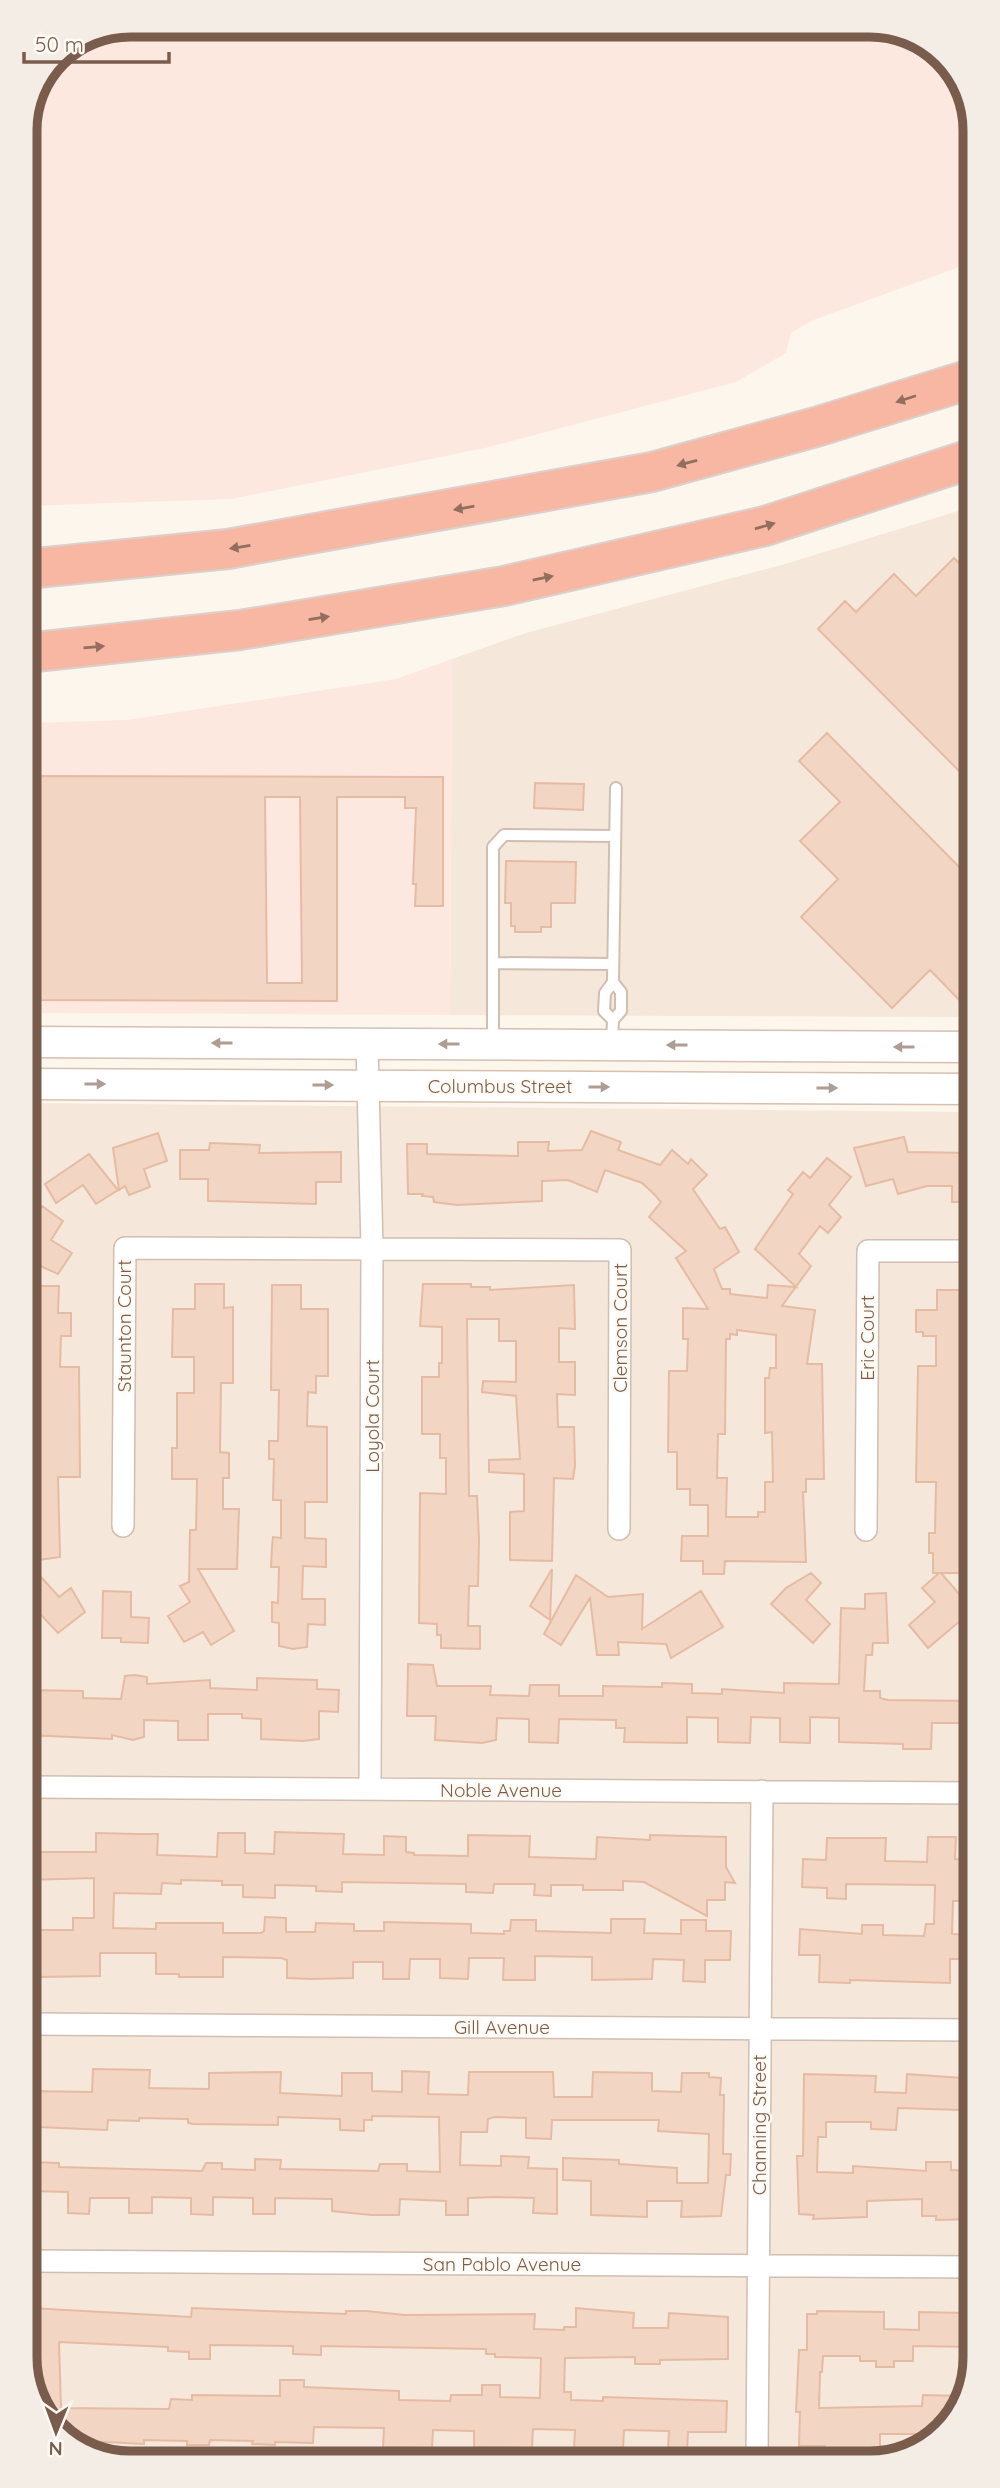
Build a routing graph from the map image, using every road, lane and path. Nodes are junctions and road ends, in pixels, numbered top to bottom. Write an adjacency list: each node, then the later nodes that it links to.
1 (963, 382): 3 (highway, one-way to 3)
2 (963, 462): 4 (highway, one-way to 2)
3 (37, 568)
4 (37, 652)
5 (616, 788): 6 (lane)
6 (615, 836): 7 (lane); 8 (lane)
7 (493, 962): 8 (lane); 13 (lane)
8 (613, 964): 9 (lane)
9 (613, 982): 10 (lane); 10 (lane)
10 (612, 1032): 13 (main road); 14 (main road, one-way to 10)
11 (37, 1042): 12 (main road, one-way to 11)
12 (367, 1043): 13 (main road, one-way to 12); 16 (street, Loyola Court)
13 (493, 1044)
14 (963, 1047)
15 (37, 1084): 16 (main road, Columbus Street, one-way to 16)
16 (368, 1085): 17 (main road, Columbus Street, one-way to 17); 18 (street, Loyola Court)
17 (963, 1089)
18 (373, 1249): 20 (street, Staunton Court); 21 (street, Clemson Court); 24 (street, Loyola Court)
19 (963, 1251): 22 (street, Eric Court)
20 (124, 1526)
21 (619, 1529)
22 (866, 1530)
23 (37, 1787): 24 (street, Noble Avenue)
24 (370, 1789): 25 (street, Noble Avenue)
25 (762, 1791): 26 (street, Noble Avenue); 28 (street, Channing Street)
26 (963, 1793)
27 (37, 2024): 28 (street, Gill Avenue)
28 (760, 2028): 29 (street, Gill Avenue); 31 (street, Channing Street)
29 (963, 2030)
30 (37, 2261): 31 (street, San Pablo Avenue)
31 (758, 2265): 32 (street, San Pablo Avenue); 33 (street, Channing Street)
32 (963, 2267)
33 (757, 2451)

